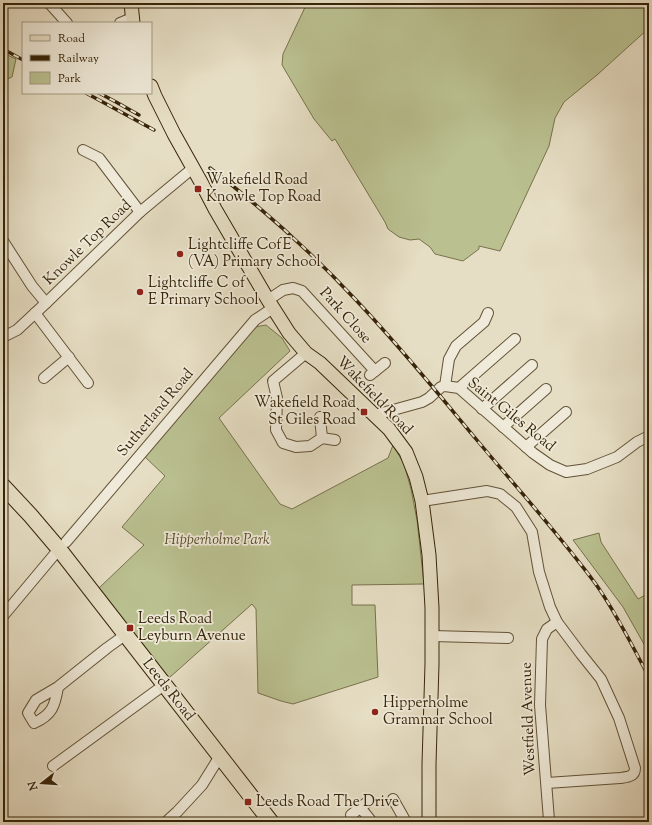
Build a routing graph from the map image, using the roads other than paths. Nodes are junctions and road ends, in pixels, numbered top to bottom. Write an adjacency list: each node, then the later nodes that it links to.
1 (49, 3): 4 (street)
2 (131, 3): 3 (main road)
3 (133, 20)
4 (66, 22)
5 (152, 88): 7 (main road, Wakefield Road)
6 (83, 150): 8 (street)
7 (193, 168): 8 (street, Knowle Top Road); 11 (main road, Wakefield Road)
8 (140, 212): 10 (street, Knowle Top Road)
9 (3, 241): 10 (street)
10 (46, 303): 12 (street, Knowle Top Road)
11 (271, 304): 16 (main road, Wakefield Road); 18 (street, Park Close); 36 (street, Sutherland Road)
12 (35, 314): 14 (street, Knowle Top Road); 17 (street)
13 (488, 314): 22 (street)
14 (3, 338)
15 (515, 339): 23 (street)
16 (306, 353): 27 (main road, Wakefield Road); 31 (street)
17 (69, 357): 20 (street); 21 (street)
18 (385, 363)
19 (532, 365): 25 (street)
20 (44, 378)
21 (88, 383)
22 (445, 386): 23 (street, Saint Giles Road); 27 (street, Saint Giles Road)
23 (459, 388): 25 (street, Saint Giles Road)
24 (546, 389): 29 (street)
25 (482, 409): 29 (street, Saint Giles Road)
26 (566, 412): 33 (street)
27 (375, 415): 35 (main road, Wakefield Road)
28 (320, 417): 31 (street)
29 (503, 427): 33 (street, Saint Giles Road)
30 (649, 436): 33 (street, Saint Giles Road)
31 (322, 438): 32 (street)
32 (335, 440)
33 (526, 447)
34 (3, 486): 36 (highway, Leeds Road)
35 (422, 501): 38 (street); 40 (main road, Wakefield Road)
36 (62, 546): 37 (street, Sutherland Road); 39 (highway, Leeds Road)
37 (3, 616)
38 (558, 622): 46 (street, Westfield Avenue); 46 (street)
39 (125, 635): 42 (highway, Leeds Road); 43 (street)
40 (432, 636): 41 (street); 55 (main road, Wakefield Road)
41 (508, 638)
42 (164, 685): 44 (highway, Leeds Road); 45 (street)
43 (58, 687)
44 (220, 756): 51 (highway, Leeds Road); 52 (street)
45 (53, 766)
46 (547, 783): 56 (street, Westfield Avenue)
47 (393, 799): 54 (street)
48 (370, 800): 49 (street)
49 (360, 807): 50 (street); 53 (street)
50 (351, 815)
51 (268, 821)
52 (166, 822)
53 (372, 822)
54 (406, 822)
55 (429, 822)
56 (549, 822)

